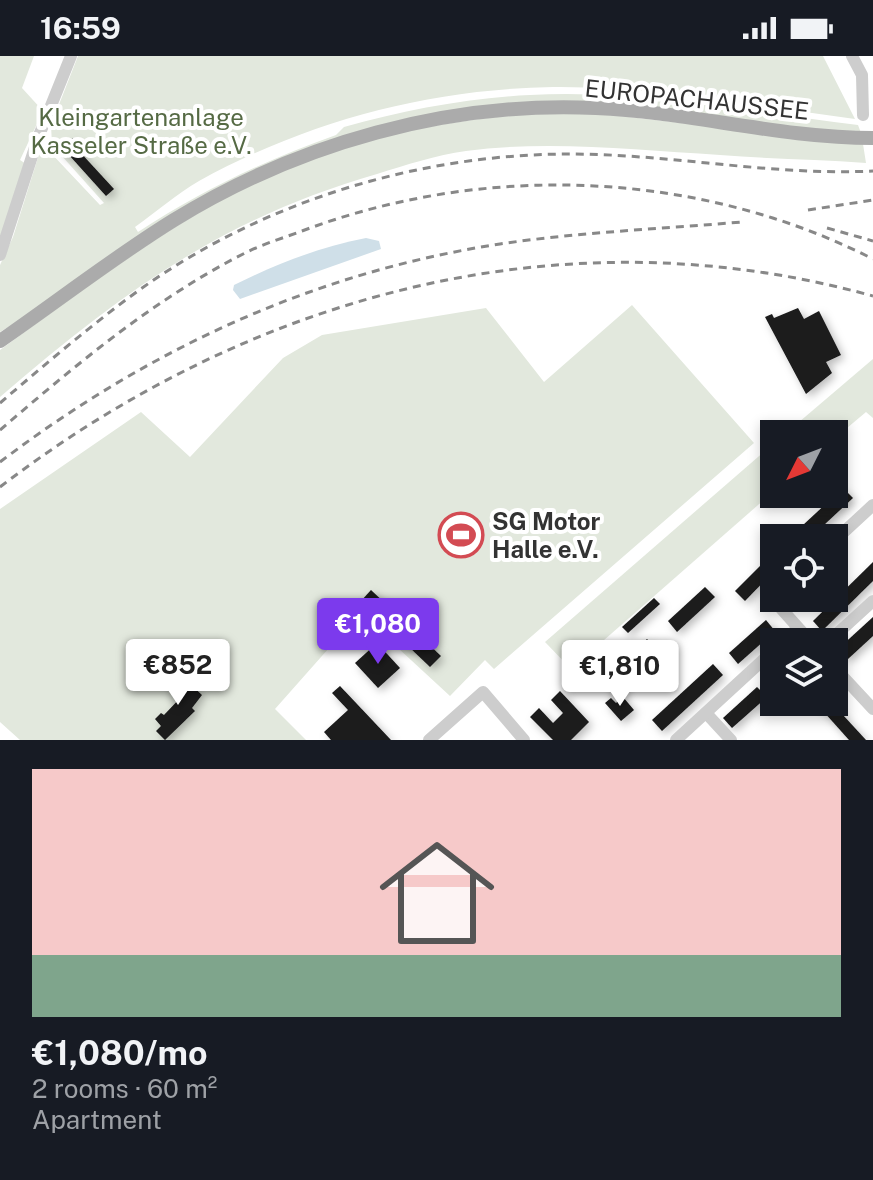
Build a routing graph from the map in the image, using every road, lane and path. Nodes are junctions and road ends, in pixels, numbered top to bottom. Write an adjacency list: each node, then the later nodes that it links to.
1 (71, 56): 5 (street)
2 (852, 56): 3 (street)
3 (863, 115)
4 (873, 138): 6 (main road, EUROPACHAUSSEE)
5 (0, 255)
6 (0, 341)
7 (873, 505): 8 (street)
8 (848, 528)
9 (873, 601): 12 (street)
10 (786, 612): 11 (street)
11 (798, 628)
12 (843, 628)
13 (760, 663): 16 (street)
14 (848, 682): 15 (street)
15 (873, 709)
16 (706, 713): 19 (street); 20 (street)
17 (429, 740): 18 (street)
18 (524, 740)
19 (676, 740)
20 (731, 740)

